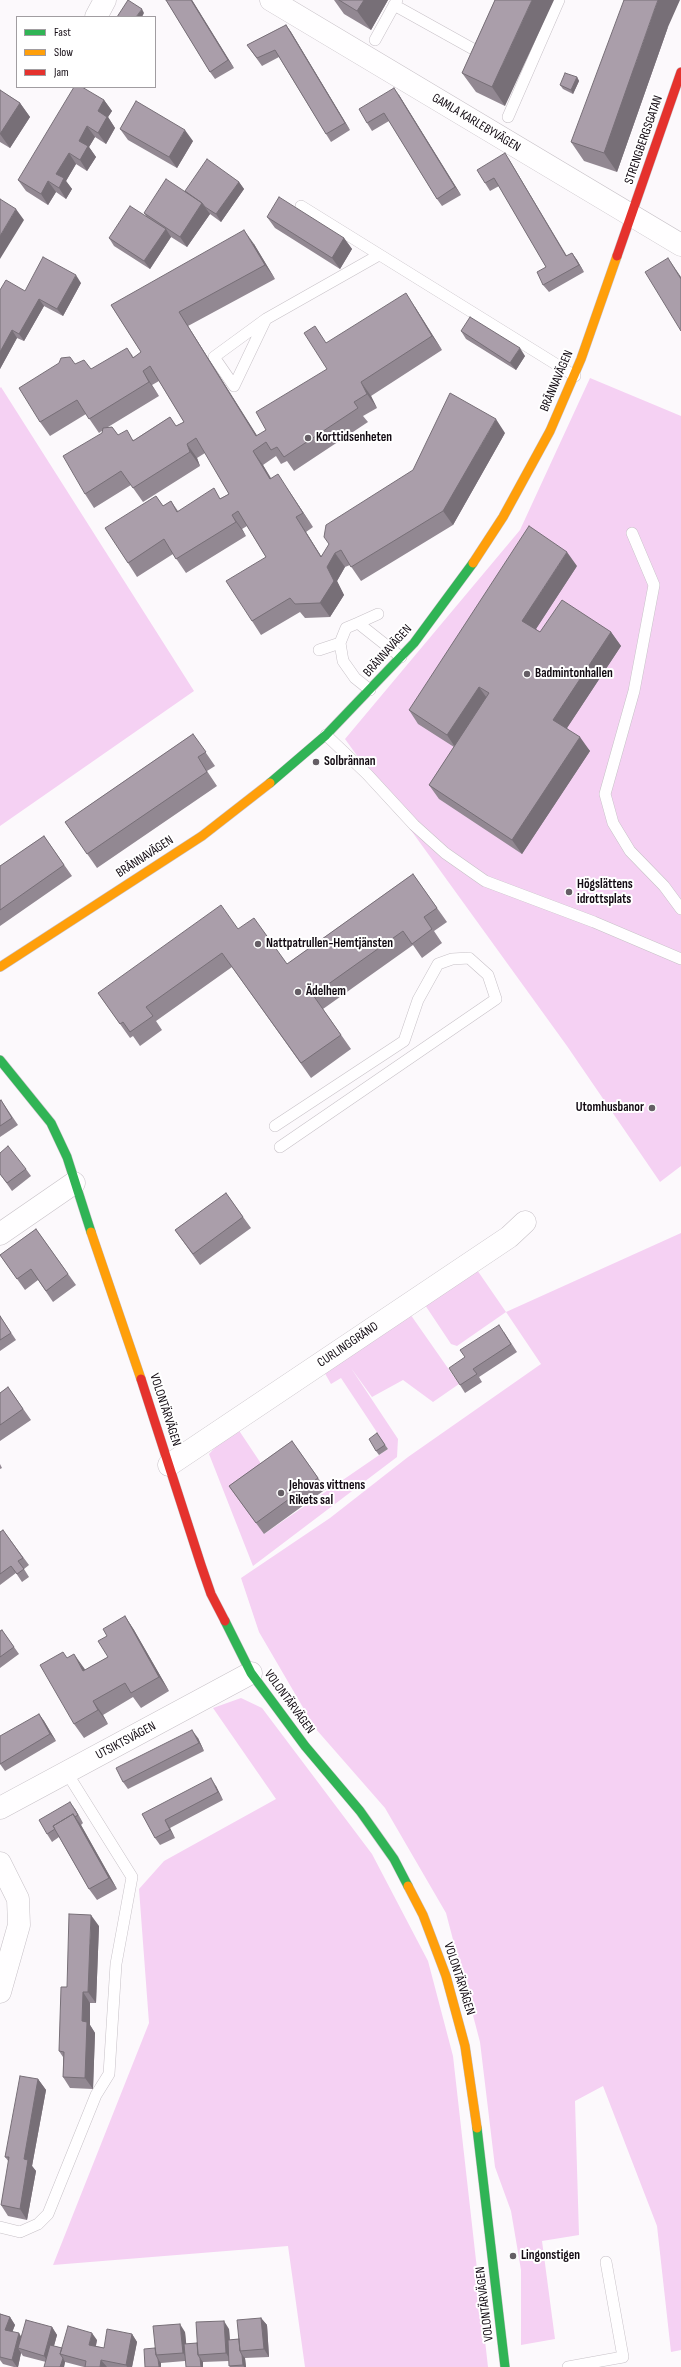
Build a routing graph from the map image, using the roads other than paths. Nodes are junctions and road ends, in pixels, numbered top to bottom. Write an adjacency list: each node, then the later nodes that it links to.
1 (105, 0): 5 (street)
2 (271, 0): 11 (street, GAMLA KARLEBYVÄGEN)
3 (559, 0): 9 (lane)
4 (395, 2): 6 (lane); 7 (lane)
5 (97, 16)
6 (375, 40)
7 (473, 50)
8 (681, 72): 11 (street, STRENGBERGSGATAN)
9 (508, 117)
10 (301, 206): 13 (lane)
11 (632, 216): 12 (street, GAMLA KARLEBYVÄGEN); 15 (street, BRÄNNAVÄGEN)
12 (681, 245)
13 (379, 255): 14 (lane); 15 (lane)
14 (266, 319): 14 (lane)
15 (574, 376): 21 (street, BRÄNNAVÄGEN)
16 (632, 533): 24 (lane)
17 (378, 614): 18 (lane)
18 (358, 623): 19 (lane); 21 (lane)
19 (340, 643): 20 (lane); 22 (lane)
20 (319, 650)
21 (401, 657): 22 (street, BRÄNNAVÄGEN)
22 (370, 690): 23 (street, BRÄNNAVÄGEN)
23 (326, 735): 25 (lane); 27 (street, BRÄNNAVÄGEN)
24 (681, 909)
25 (676, 957): 26 (lane)
26 (666, 965)
27 (0, 967)
28 (0, 1060): 31 (street, VOLONTÄRVÄGEN)
29 (275, 1126): 30 (lane)
30 (280, 1147)
31 (74, 1183): 33 (street); 34 (street, VOLONTÄRVÄGEN)
32 (525, 1222): 34 (street, CURLINGGRÄND)
33 (0, 1234)
34 (169, 1465): 35 (street, VOLONTÄRVÄGEN)
35 (251, 1673): 36 (street, UTSIKTSVÄGEN); 42 (street, VOLONTÄRVÄGEN)
36 (67, 1773): 37 (street, UTSIKTSVÄGEN); 40 (lane)
37 (0, 1808)
38 (0, 1863): 39 (street)
39 (0, 1992)
40 (0, 2227)
41 (606, 2262): 43 (lane)
42 (505, 2367)
43 (568, 2367)

